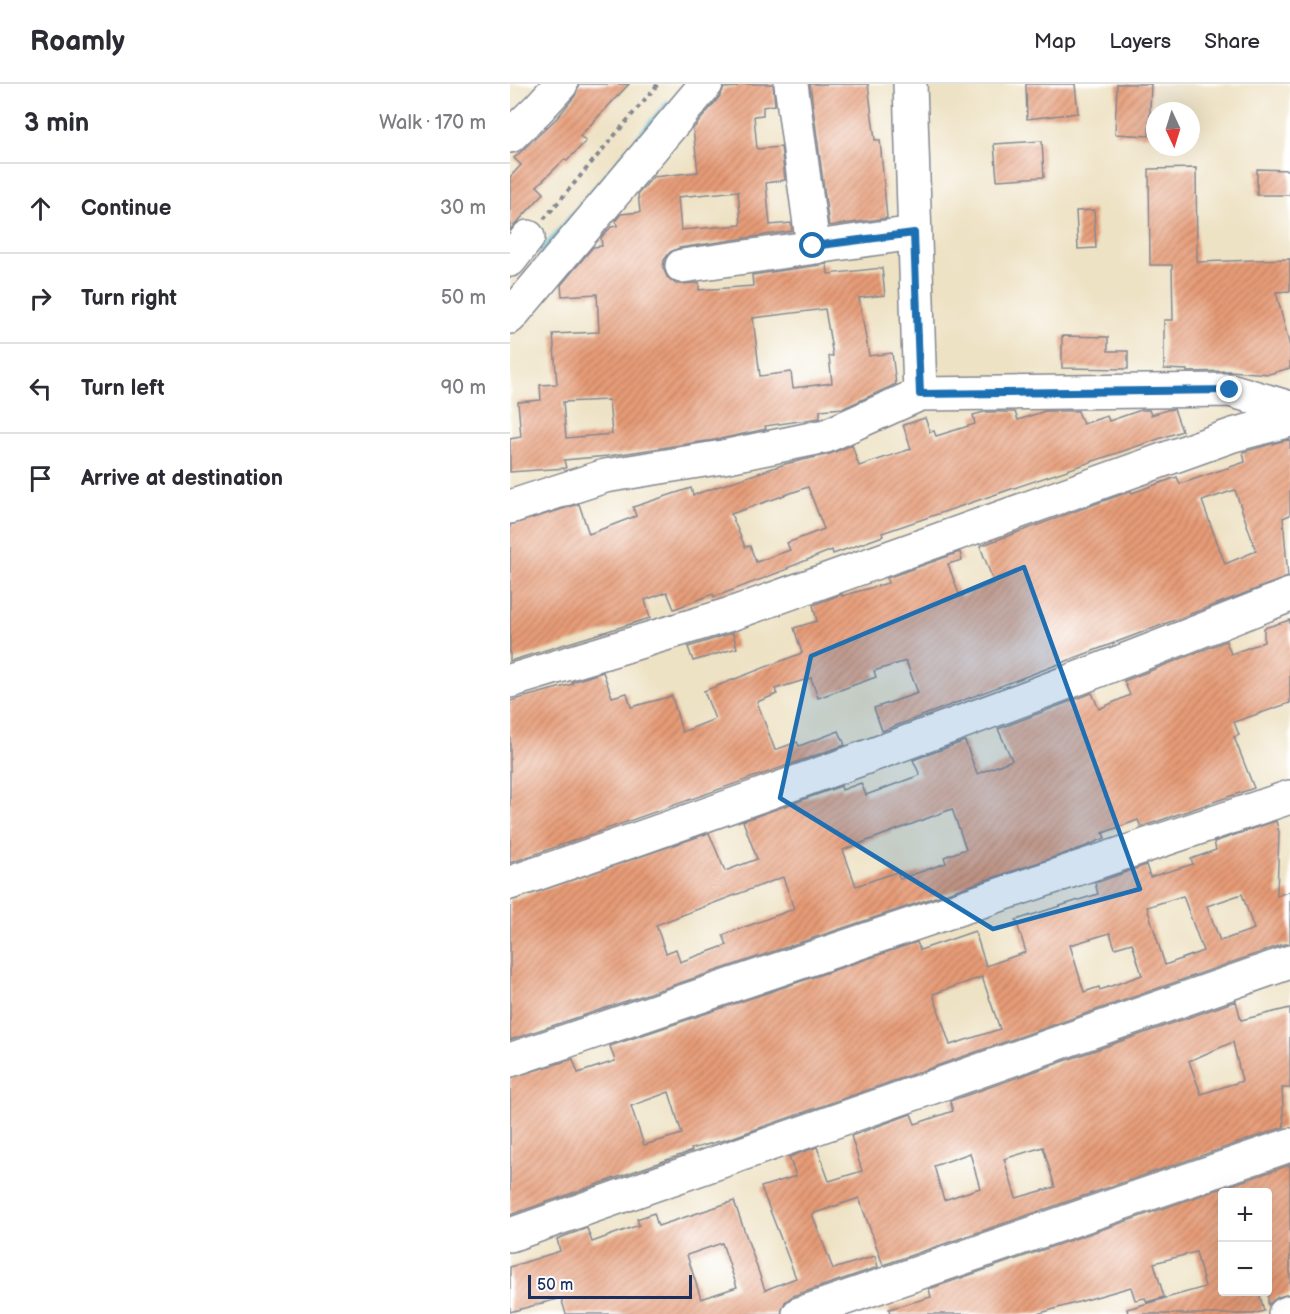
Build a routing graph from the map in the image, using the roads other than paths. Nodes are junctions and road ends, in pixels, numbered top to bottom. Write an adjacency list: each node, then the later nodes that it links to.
1 (561, 84): 5 (street)
2 (706, 84): 9 (street)
3 (791, 84): 7 (street)
4 (910, 84): 6 (street)
5 (510, 136)
6 (914, 233): 7 (street); 10 (street)
7 (813, 246): 8 (street)
8 (682, 266)
9 (510, 317)
10 (920, 394): 11 (street); 13 (street)
11 (1290, 408)
12 (1290, 420): 15 (street)
13 (510, 507)
14 (1290, 595): 17 (street)
15 (510, 681)
16 (1290, 797): 19 (street)
17 (510, 882)
18 (1290, 962): 21 (street)
19 (510, 1060)
20 (1290, 1145): 23 (street)
21 (510, 1235)
22 (1290, 1312): 24 (street)
23 (799, 1314)
24 (1285, 1314)

